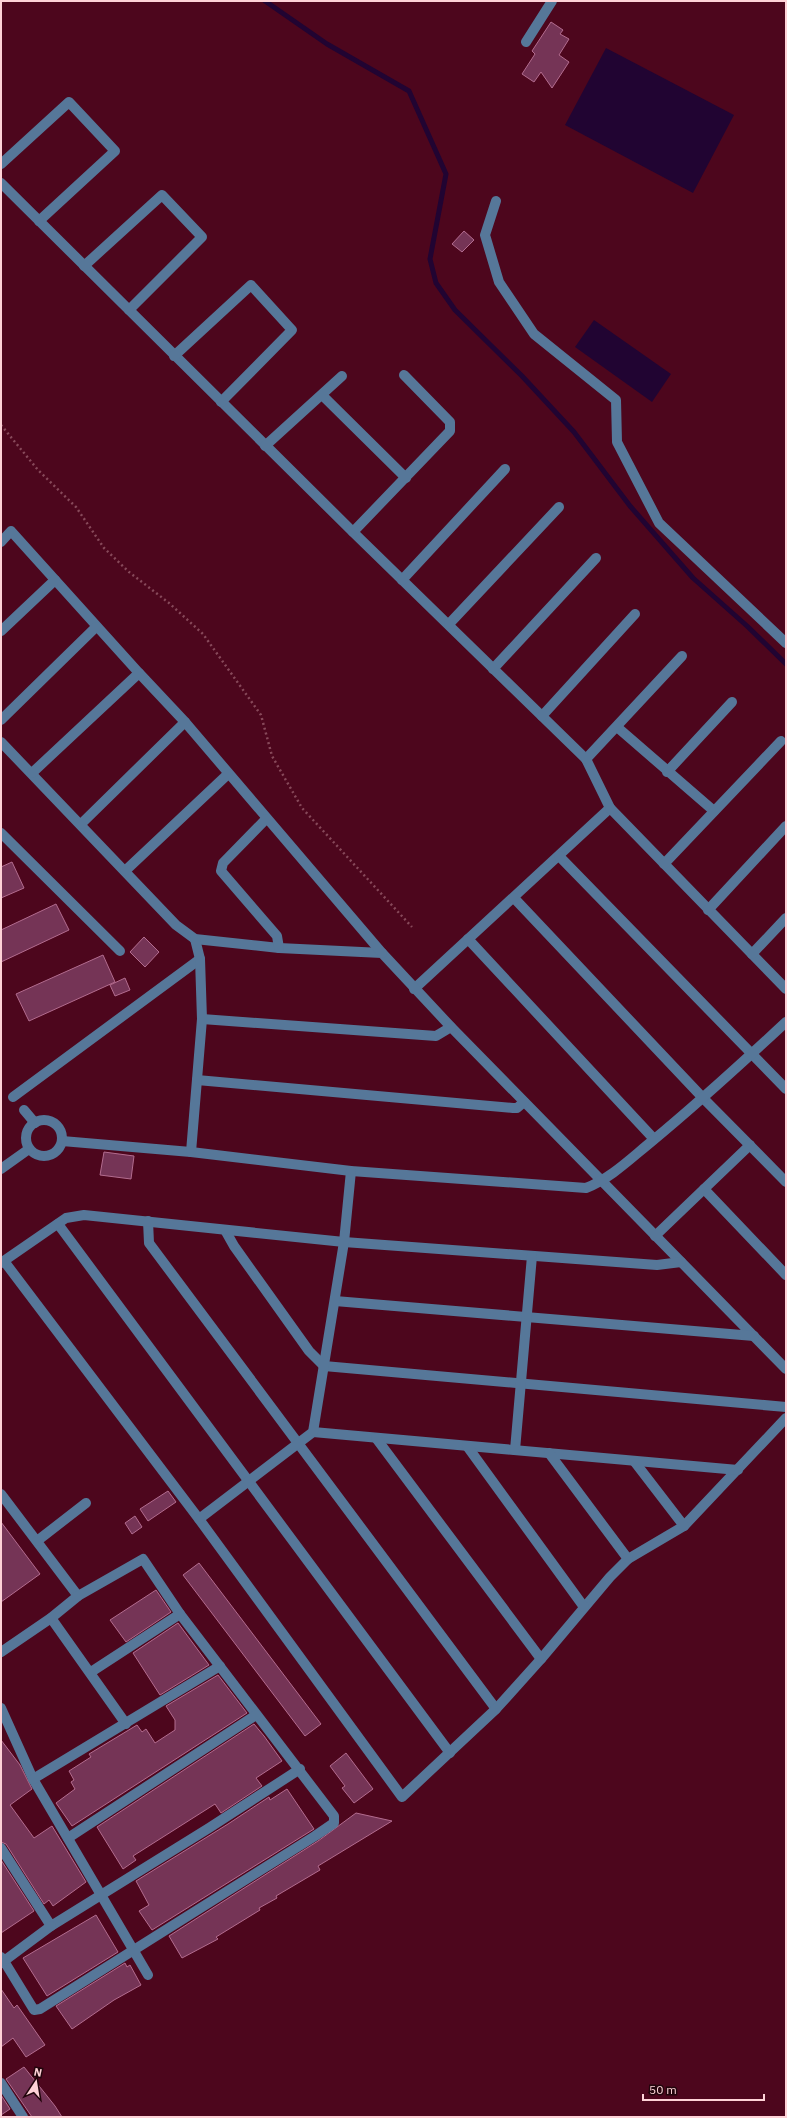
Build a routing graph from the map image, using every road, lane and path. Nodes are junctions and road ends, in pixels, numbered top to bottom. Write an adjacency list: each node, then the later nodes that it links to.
1 (552, 1): 2 (street)
2 (526, 42)
3 (1, 164): 6 (street)
4 (1, 183): 6 (street)
5 (496, 201): 28 (street)
6 (39, 221): 7 (street)
7 (84, 266): 8 (street); 8 (street)
8 (129, 310): 9 (street)
9 (174, 356): 13 (street); 13 (street)
10 (404, 375): 17 (street)
11 (342, 376): 12 (street)
12 (322, 394): 15 (street); 17 (street)
13 (221, 402): 15 (street)
14 (1, 425): 55 (path)
15 (266, 446): 19 (street)
16 (505, 469): 23 (street)
17 (406, 478): 19 (street)
18 (559, 507): 25 (street)
19 (353, 532): 23 (street)
20 (1, 542): 22 (street)
21 (596, 558): 30 (street)
22 (55, 580): 26 (street); 27 (street)
23 (402, 580): 25 (street)
24 (635, 614): 33 (street)
25 (449, 624): 30 (street)
26 (96, 627): 31 (street); 34 (street)
27 (1, 631)
28 (786, 643)
29 (682, 656): 36 (street)
30 (493, 669): 33 (street)
31 (139, 673): 35 (street); 41 (street)
32 (732, 702): 40 (street)
33 (542, 716): 39 (street)
34 (1, 720)
35 (185, 722): 42 (street); 46 (street)
36 (617, 727): 39 (street); 40 (street)
37 (781, 741): 44 (street)
38 (1, 742): 41 (street)
39 (586, 759): 43 (street)
40 (667, 772): 44 (street)
41 (32, 773): 46 (street)
42 (228, 774): 45 (street); 51 (street)
43 (610, 808): 49 (street); 50 (street)
44 (714, 811): 50 (street)
45 (266, 819): 58 (street); 60 (street)
46 (81, 824): 51 (street)
47 (786, 826): 53 (street)
48 (1, 833): 59 (street)
49 (559, 856): 52 (street); 68 (street)
50 (664, 864): 53 (street)
51 (125, 871): 56 (street)
52 (514, 898): 57 (street); 72 (street)
53 (708, 910): 61 (street)
54 (786, 918): 61 (street)
55 (412, 927)
56 (195, 939): 58 (street); 62 (street)
57 (468, 939): 63 (street); 76 (street)
58 (279, 948): 60 (street)
59 (120, 951)
60 (382, 953): 63 (street)
61 (752, 954): 64 (street)
62 (200, 958): 65 (street); 71 (street)
63 (414, 989): 67 (street)
64 (786, 989)
65 (202, 1019): 67 (street); 69 (street)
66 (786, 1022): 68 (street)
67 (451, 1026): 73 (street)
68 (751, 1054): 70 (street); 72 (street)
69 (197, 1080): 73 (street); 80 (street)
70 (786, 1089)
71 (13, 1097)
72 (703, 1098): 76 (street); 78 (street)
73 (524, 1102): 83 (street)
74 (24, 1110): 75 (street)
75 (35, 1123): 77 (street); 79 (street)
76 (654, 1139): 83 (street)
77 (62, 1141): 79 (street); 80 (street)
78 (750, 1145): 84 (street); 85 (street)
79 (29, 1149): 81 (street)
80 (191, 1152): 82 (street)
81 (1, 1170)
82 (351, 1170): 83 (street); 90 (street)
83 (603, 1181): 89 (street)
84 (786, 1182)
85 (704, 1189): 89 (street); 94 (street)
86 (148, 1222): 87 (street); 88 (street); 105 (street)
87 (58, 1224): 92 (street); 111 (street)
88 (225, 1230): 90 (street); 98 (street)
89 (655, 1236): 93 (street)
90 (344, 1242): 91 (street); 95 (street)
91 (532, 1256): 93 (street); 96 (street)
92 (2, 1262): 114 (street)
93 (681, 1262): 97 (street)
94 (786, 1275)
95 (335, 1301): 96 (street); 98 (street)
96 (526, 1317): 97 (street); 100 (street)
97 (754, 1336): 99 (street)
98 (324, 1366): 100 (street); 103 (street)
99 (786, 1369)
100 (521, 1383): 101 (street); 107 (street)
101 (786, 1407)
102 (786, 1418): 110 (street)
103 (313, 1432): 104 (street); 105 (street)
104 (376, 1438): 106 (street); 123 (street)
105 (299, 1444): 111 (street); 127 (street)
106 (467, 1446): 107 (street); 119 (street)
107 (515, 1450): 108 (street)
108 (549, 1453): 109 (street); 117 (street)
109 (634, 1461): 110 (street); 115 (street)
110 (738, 1470): 115 (street)
111 (249, 1483): 114 (street); 130 (street)
112 (1, 1494): 116 (street)
113 (86, 1503): 116 (street)
114 (199, 1519): 130 (street)
115 (684, 1526): 117 (street)
116 (37, 1541): 118 (street)
117 (628, 1559): 119 (street)
118 (78, 1596): 120 (street); 121 (street)
119 (584, 1607): 123 (street)
120 (180, 1614): 124 (street); 125 (street)
121 (51, 1618): 122 (street); 125 (street)
122 (1, 1652)
123 (541, 1659): 127 (street)
124 (220, 1666): 128 (street); 129 (street)
125 (91, 1672): 129 (street)
126 (1, 1708): 132 (street)
127 (496, 1709): 130 (street)
128 (256, 1715): 131 (street); 133 (street)
129 (126, 1724): 132 (street)
130 (450, 1753)
131 (300, 1769): 135 (street); 137 (street)
132 (33, 1779): 133 (street)
133 (68, 1838): 135 (street)
134 (1, 1848): 136 (street)
135 (101, 1894): 136 (street); 137 (street)
136 (51, 1926): 138 (street)
137 (132, 1952): 138 (street); 139 (street)
138 (2, 1960)
139 (148, 1976)
140 (1, 2083): 141 (street)
141 (23, 2117)

